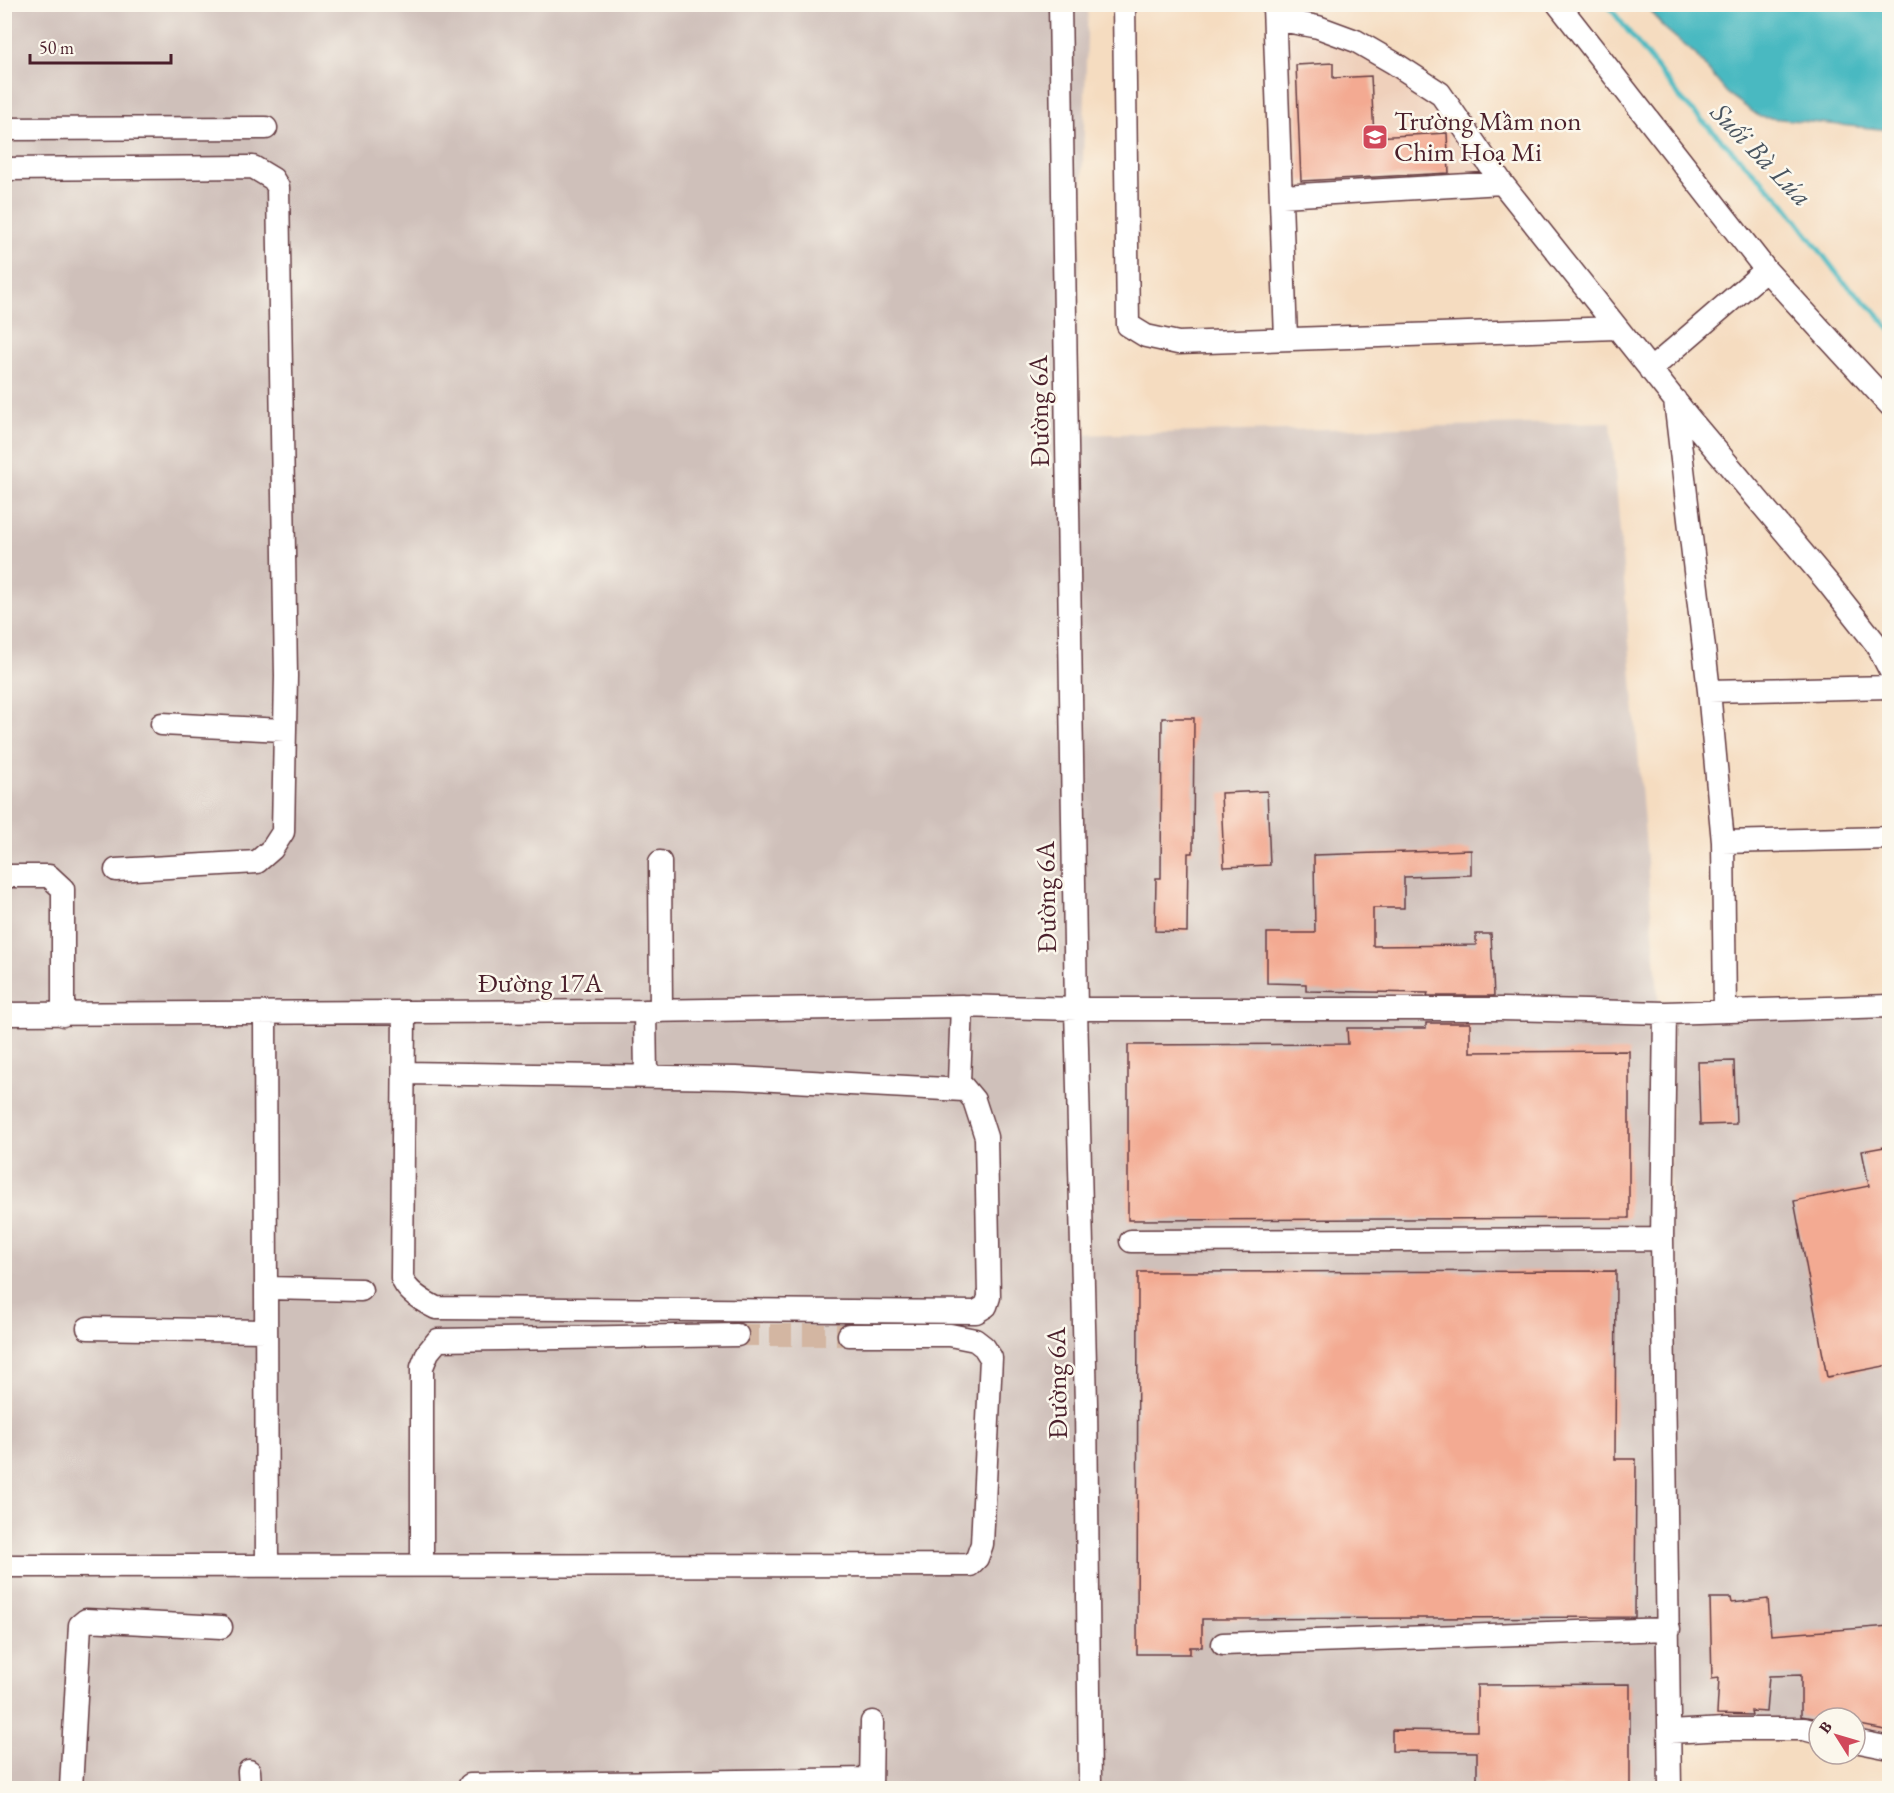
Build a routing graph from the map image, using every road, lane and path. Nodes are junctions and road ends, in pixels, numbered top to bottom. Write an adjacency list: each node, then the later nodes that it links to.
1 (1060, 4): 28 (street, Đường 6A)
2 (1124, 4): 12 (street)
3 (1558, 4): 10 (street)
4 (1274, 12): 8 (street); 9 (street)
5 (266, 128): 6 (street)
6 (4, 129)
7 (4, 169): 20 (street)
8 (1502, 183): 9 (street); 11 (street)
9 (1282, 196): 12 (street)
10 (1766, 270): 13 (street); 15 (street)
11 (1616, 328): 12 (street); 13 (street)
12 (1286, 339)
13 (1650, 370): 14 (street)
14 (1675, 400): 16 (street); 18 (street)
15 (1890, 405)
16 (1890, 670)
17 (1890, 687): 18 (street)
18 (1709, 691): 22 (street)
19 (162, 724): 20 (street)
20 (284, 730): 24 (street)
21 (1890, 838): 22 (street)
22 (1723, 842): 29 (street)
23 (660, 862): 30 (street)
24 (116, 870)
25 (4, 876): 35 (street)
26 (962, 1006): 28 (street, Đường 17A); 30 (street, Đường 17A); 38 (street)
27 (1890, 1006): 29 (street, Đường 17A)
28 (1076, 1009): 32 (street, Đường 17A); 61 (street, Đường 6A)
29 (1725, 1010): 32 (street, Đường 17A)
30 (653, 1011): 31 (street, Đường 17A); 37 (street)
31 (404, 1012): 34 (street, Đường 17A); 36 (street)
32 (1665, 1013): 39 (street)
33 (4, 1014): 35 (street, Đường 17A)
34 (265, 1014): 35 (street, Đường 17A); 41 (street)
35 (63, 1015)
36 (404, 1073): 37 (street); 38 (street)
37 (646, 1076): 38 (street)
38 (964, 1090)
39 (1662, 1239): 40 (street); 51 (street)
40 (1131, 1241)
41 (266, 1287): 42 (street); 44 (street)
42 (361, 1290)
43 (88, 1328): 44 (street)
44 (266, 1331): 47 (street)
45 (737, 1335): 48 (street)
46 (849, 1335): 48 (street)
47 (267, 1564): 48 (street); 49 (street)
48 (422, 1565)
49 (4, 1566)
50 (221, 1626): 60 (street)
51 (1670, 1629): 52 (street); 55 (street)
52 (1223, 1644)
53 (872, 1722): 58 (street)
54 (1807, 1730): 55 (street)
55 (1670, 1732): 62 (street)
56 (1867, 1744): 57 (street)
57 (1890, 1749)
58 (871, 1784): 59 (street)
59 (470, 1785)
60 (71, 1788)
61 (1090, 1788)
62 (1670, 1788)

